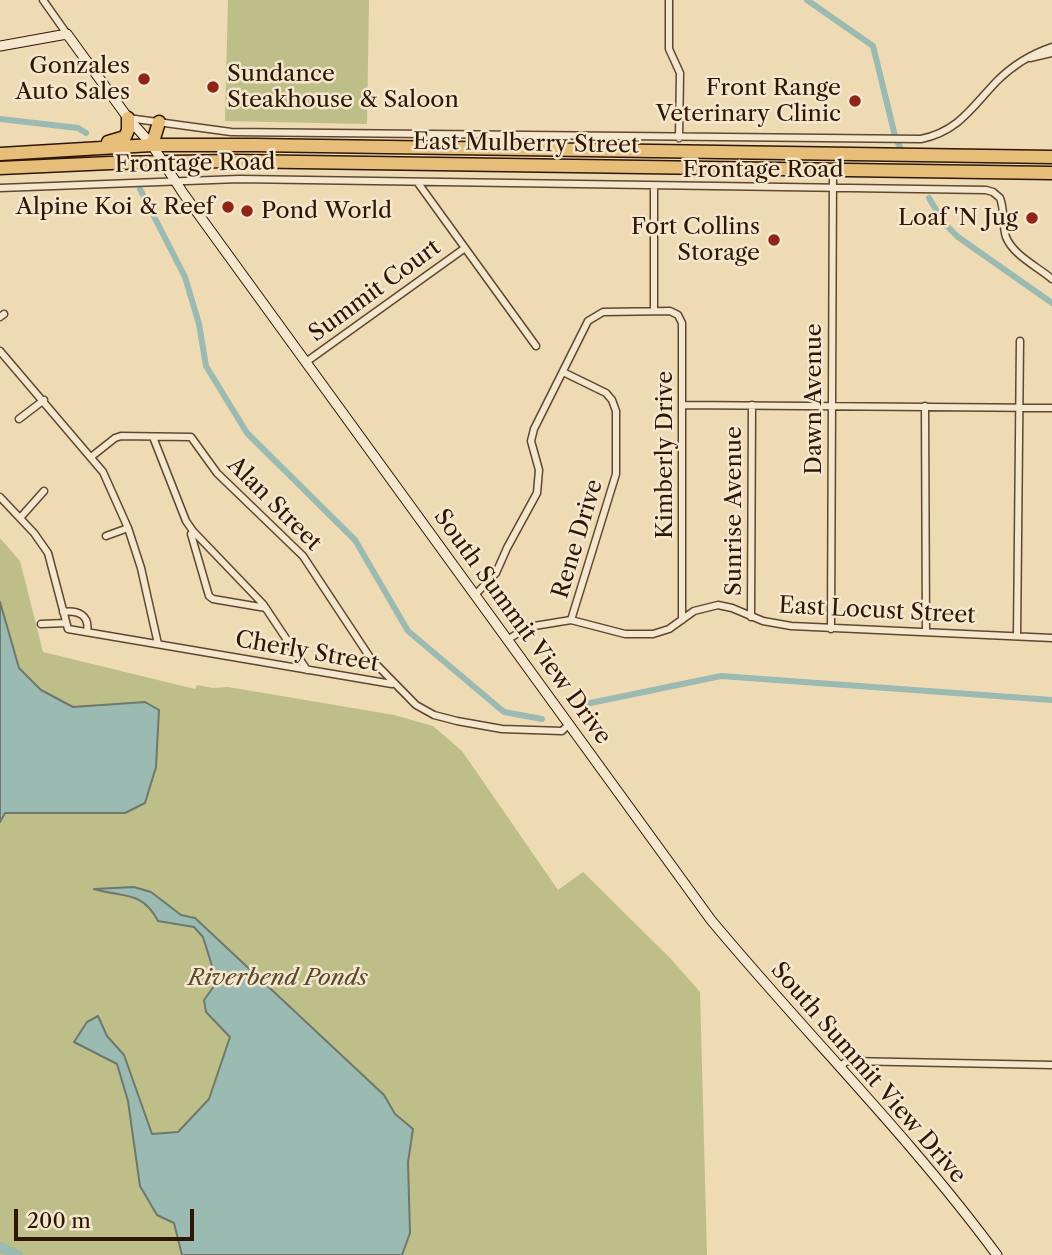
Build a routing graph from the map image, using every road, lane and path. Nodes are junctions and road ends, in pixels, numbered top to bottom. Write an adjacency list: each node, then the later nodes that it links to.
1 (43, 0): 3 (street, South Summit View Drive)
2 (669, 0): 10 (street)
3 (66, 34): 4 (street); 8 (street, South Summit View Drive)
4 (0, 46)
5 (1052, 47): 7 (street)
6 (1052, 53): 7 (street)
7 (1028, 58): 11 (street)
8 (128, 118): 9 (street); 12 (street, South Summit View Drive); 13 (highway)
9 (159, 122): 10 (street); 12 (highway)
10 (679, 138): 11 (street)
11 (834, 139): 16 (street)
12 (152, 145): 13 (highway, East Mulberry Street); 16 (highway, East Mulberry Street); 19 (street, South Summit View Drive)
13 (70, 149): 15 (highway, East Mulberry Street)
14 (1052, 151): 17 (highway)
15 (0, 154)
16 (833, 154): 17 (highway, East Mulberry Street)
17 (984, 156): 18 (highway, East Mulberry Street)
18 (1052, 157)
19 (162, 162): 20 (highway, East Mulberry Street); 21 (highway, East Mulberry Street); 23 (street, South Summit View Drive)
20 (0, 168)
21 (833, 170): 22 (highway, East Mulberry Street); 27 (street, Dawn Avenue)
22 (1052, 173)
23 (175, 180): 24 (street, Frontage Road); 26 (street, Frontage Road); 34 (street, South Summit View Drive)
24 (418, 183): 25 (street, Frontage Road); 28 (street)
25 (654, 187): 27 (street, Frontage Road); 30 (street)
26 (0, 188)
27 (833, 188): 29 (street, Frontage Road); 39 (street, Dawn Avenue)
28 (465, 247): 32 (street); 34 (street, Summit Court)
29 (1052, 279)
30 (654, 311): 35 (street); 37 (street, Kimberly Drive)
31 (1020, 341): 41 (street)
32 (536, 346)
33 (0, 351): 36 (street)
34 (306, 362): 52 (street, South Summit View Drive)
35 (563, 372): 52 (street); 56 (street, Rene Drive)
36 (44, 400): 43 (street); 45 (street)
37 (682, 405): 38 (street); 57 (street, Kimberly Drive)
38 (752, 405): 39 (street); 55 (street, Sunrise Avenue)
39 (832, 406): 40 (street); 60 (street, Dawn Avenue)
40 (925, 406): 41 (street); 62 (street)
41 (1019, 407): 42 (street); 63 (street)
42 (1052, 408)
43 (19, 419)
44 (153, 437): 45 (street, Alan Street); 49 (street); 68 (street, Alan Street)
45 (91, 457): 50 (street)
46 (44, 491): 48 (street)
47 (0, 497): 48 (street)
48 (20, 518): 54 (street)
49 (186, 521): 53 (street); 53 (street)
50 (128, 528): 51 (street); 66 (street)
51 (106, 536)
52 (475, 595): 65 (street, South Summit View Drive)
53 (266, 608): 67 (street)
54 (63, 612): 59 (street); 61 (street)
55 (751, 617): 57 (street, East Locust Street); 60 (street, East Locust Street)
56 (571, 620): 57 (street, East Locust Street); 65 (street, East Locust Street)
57 (682, 620)
58 (41, 624): 59 (street, Cherly Street)
59 (67, 626): 61 (street, Cherly Street)
60 (831, 629): 62 (street, East Locust Street)
61 (87, 632): 66 (street, Cherly Street)
62 (926, 632): 63 (street, East Locust Street)
63 (1017, 636): 64 (street, East Locust Street)
64 (1052, 638)
65 (507, 640): 69 (street, South Summit View Drive)
66 (158, 644): 67 (street, Cherly Street)
67 (307, 670): 68 (street, Cherly Street)
68 (393, 684): 69 (street, Cherly Street)
69 (569, 724): 71 (street, South Summit View Drive)
70 (1052, 1065): 71 (street)
71 (839, 1067): 72 (street, South Summit View Drive)
72 (997, 1255)

